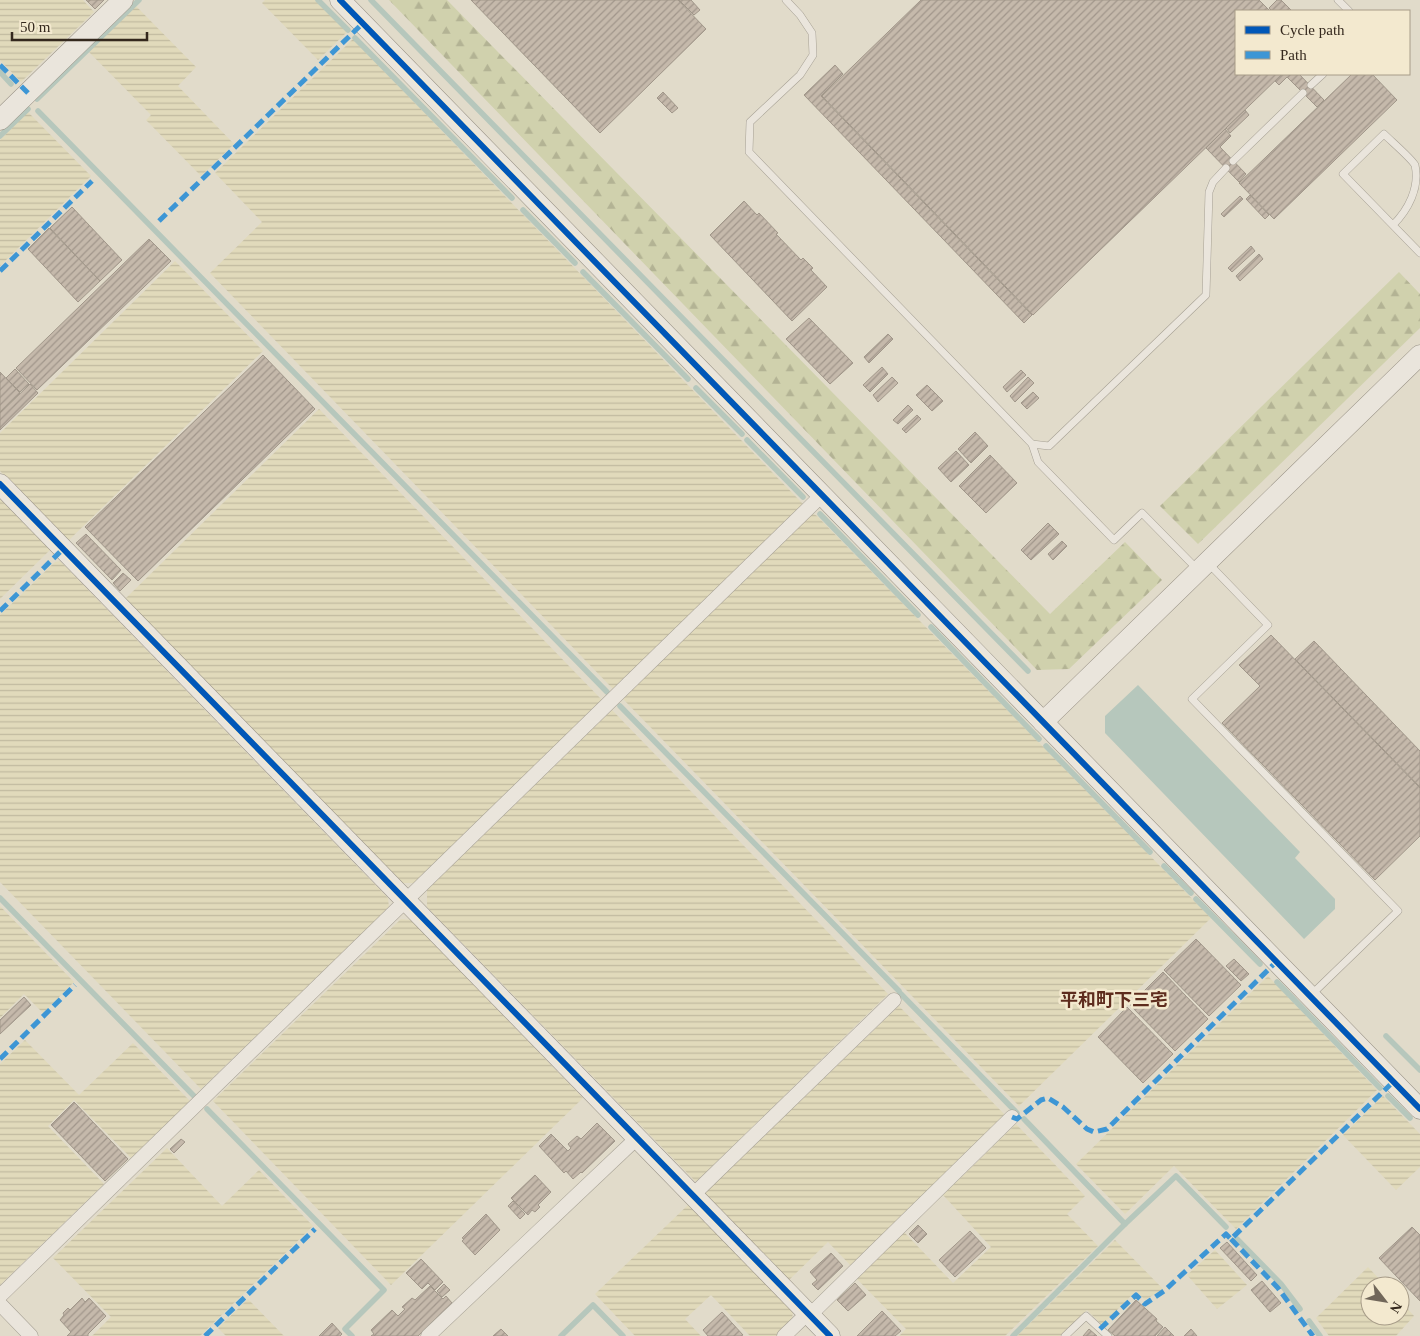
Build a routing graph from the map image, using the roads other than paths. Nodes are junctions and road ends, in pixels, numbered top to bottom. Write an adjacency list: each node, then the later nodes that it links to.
1 (123, 0): 9 (street)
2 (340, 0): 17 (street)
3 (786, 0): 15 (lane)
4 (1338, 0): 5 (lane)
5 (1348, 10)
6 (1322, 75): 7 (lane)
7 (1311, 85)
8 (1303, 93): 10 (lane)
9 (0, 120)
10 (1233, 161)
11 (1226, 168): 15 (lane)
12 (1393, 225): 12 (lane); 13 (lane)
13 (1420, 253)
14 (1420, 355): 18 (street)
15 (1032, 444): 18 (lane)
16 (0, 484): 20 (street)
17 (822, 495): 19 (street); 20 (street)
18 (1202, 566): 19 (street); 21 (lane)
19 (1043, 722): 21 (street)
20 (406, 900): 25 (street); 27 (street)
21 (1310, 997): 23 (street)
22 (894, 1000): 26 (street)
23 (1420, 1109)
24 (1012, 1117): 29 (street)
25 (637, 1138): 26 (street); 31 (street)
26 (693, 1196): 29 (street)
27 (0, 1296)
28 (0, 1304): 30 (street)
29 (809, 1314): 32 (street); 33 (street)
30 (31, 1336)
31 (428, 1336)
32 (784, 1336)
33 (830, 1336)
34 (1065, 1336): 35 (lane)
35 (1108, 1336)

